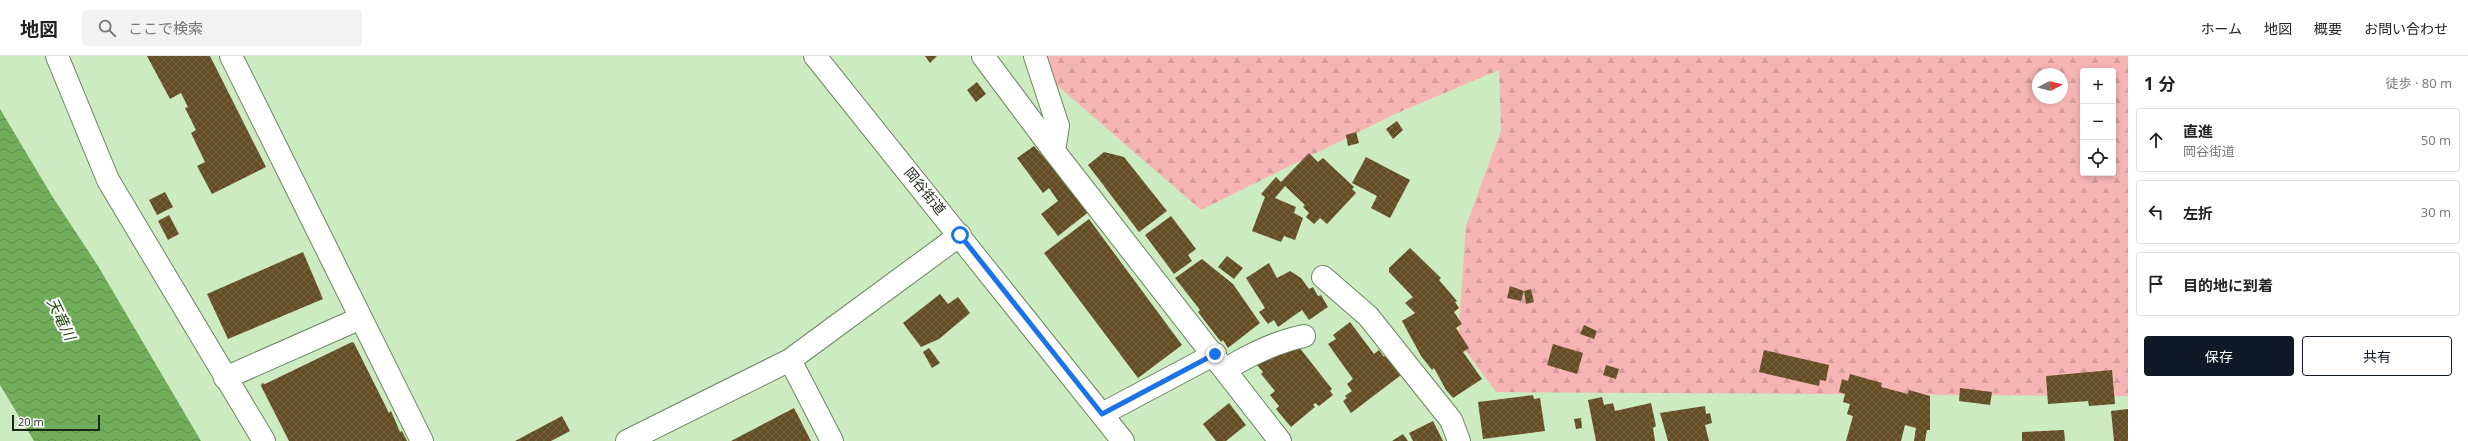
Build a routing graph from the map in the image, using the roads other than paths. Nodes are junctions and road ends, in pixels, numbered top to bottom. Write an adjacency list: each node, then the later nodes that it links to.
1 (57, 56): 13 (street)
2 (231, 56): 9 (street)
3 (815, 56): 7 (street, 岡谷街道)
4 (983, 56): 6 (street)
5 (1035, 56): 6 (street)
6 (1054, 151): 12 (street)
7 (960, 235): 11 (street); 14 (street, 岡谷街道)
8 (1323, 277): 21 (street)
9 (361, 318): 13 (street); 16 (street)
10 (1304, 336): 12 (street)
11 (790, 360): 17 (street); 18 (street)
12 (1220, 361): 14 (street); 20 (street)
13 (225, 378): 15 (street)
14 (1102, 414): 19 (street, 岡谷街道)
15 (264, 441)
16 (422, 441)
17 (627, 441)
18 (832, 441)
19 (1123, 441)
20 (1280, 441)
21 (1459, 441)

